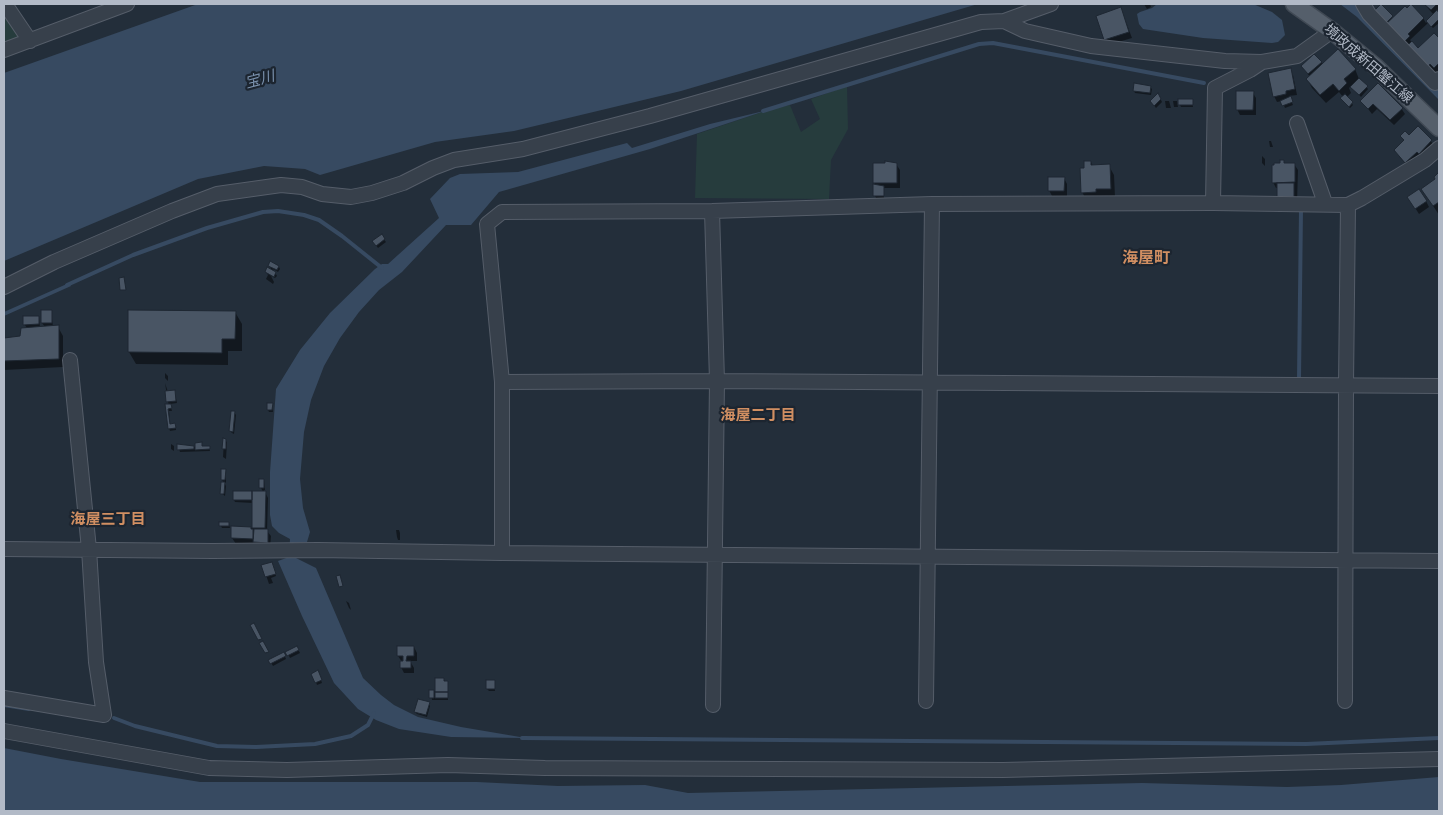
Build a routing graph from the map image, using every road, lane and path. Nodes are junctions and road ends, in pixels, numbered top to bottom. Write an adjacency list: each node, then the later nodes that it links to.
1 (5, 4): 8 (street)
2 (127, 4): 8 (street)
3 (1051, 4): 6 (street)
4 (1294, 4): 7 (main road, 境政成新田蟹江線)
5 (1363, 4): 11 (street)
6 (1004, 21): 10 (street); 20 (street)
7 (1332, 30): 10 (street); 13 (main road, 境政成新田蟹江線)
8 (30, 41): 9 (street)
9 (4, 50)
10 (1262, 62): 15 (street)
11 (1439, 79)
12 (1297, 123): 17 (street)
13 (1439, 128)
14 (1439, 148): 18 (street)
15 (1213, 203): 16 (street); 17 (street)
16 (932, 204): 19 (street); 24 (street)
17 (1325, 204): 18 (street)
18 (1348, 205): 25 (street)
19 (712, 211): 22 (street); 23 (street)
20 (4, 287)
21 (70, 360): 28 (street)
22 (717, 381): 23 (street); 24 (street); 30 (street)
23 (502, 382): 29 (street)
24 (929, 382): 25 (street); 31 (street)
25 (1346, 385): 26 (street); 32 (street)
26 (1439, 386)
27 (4, 550): 28 (street)
28 (90, 550): 29 (street); 34 (street)
29 (502, 554): 30 (street)
30 (715, 554): 31 (street); 37 (street)
31 (927, 557): 32 (street); 35 (street)
32 (1345, 560): 33 (street); 36 (street)
33 (1439, 561)
34 (4, 698)
35 (926, 701)
36 (1346, 701)
37 (713, 705)
38 (4, 731): 39 (street)
39 (1439, 760)

